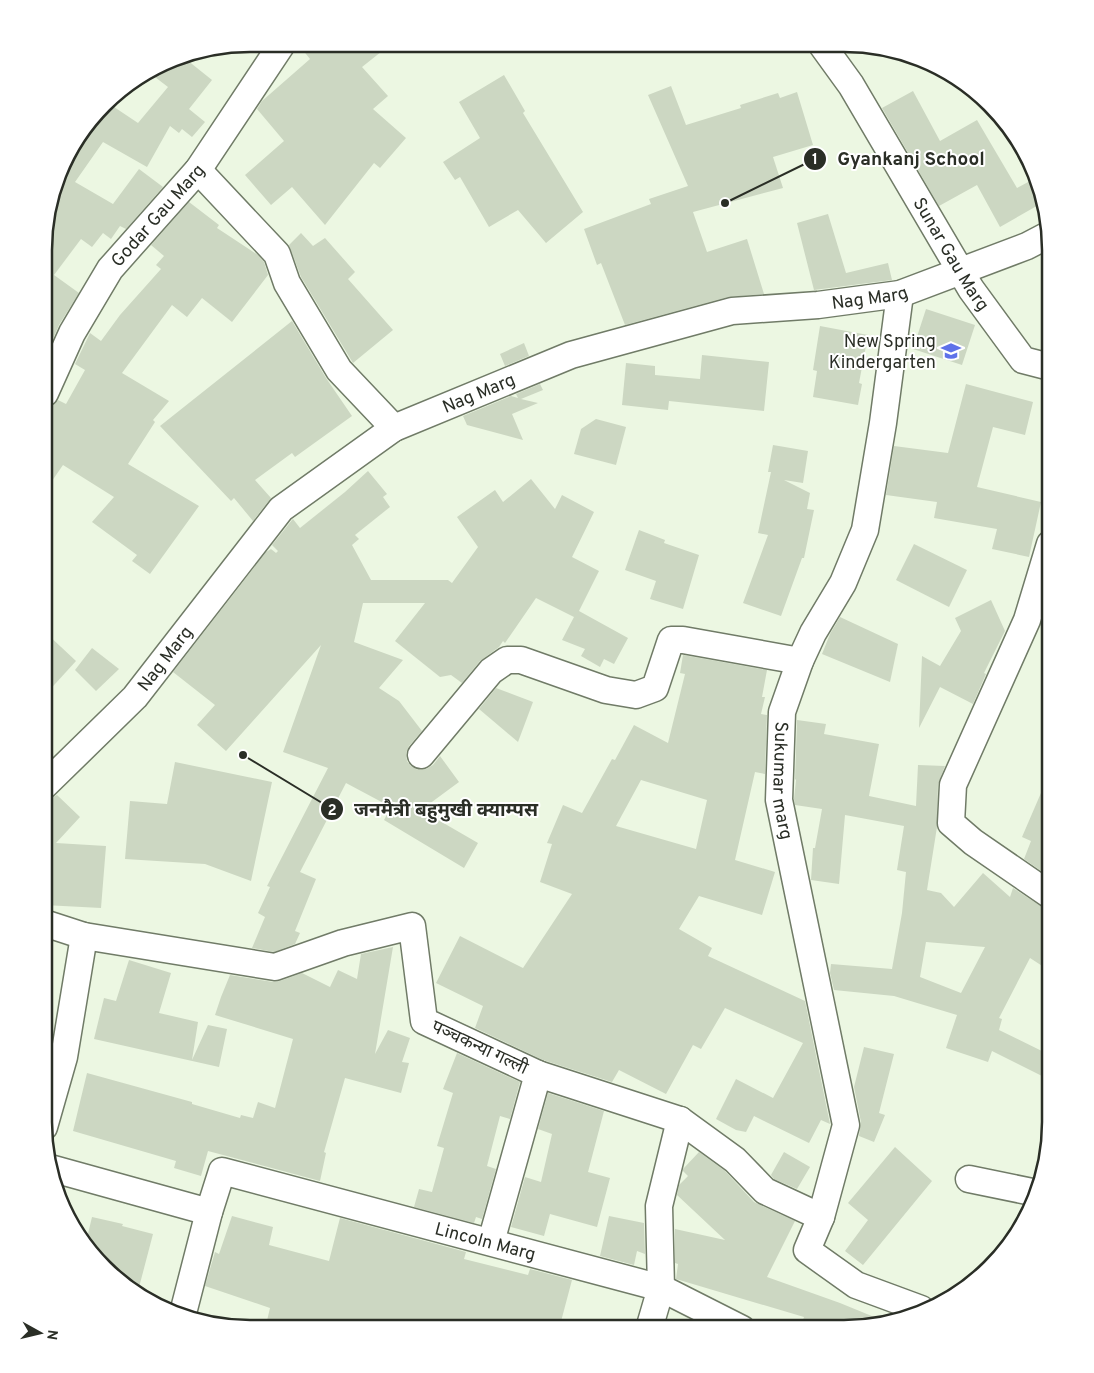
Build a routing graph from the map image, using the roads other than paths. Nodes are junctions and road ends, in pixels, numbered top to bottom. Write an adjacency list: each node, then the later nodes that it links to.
1 (277, 52): 3 (street, Godar Gau Marg)
2 (827, 52): 5 (street, Sunar Gau Marg)
3 (198, 170): 8 (street, Godar Gau Marg); 9 (street)
4 (1041, 239): 5 (street, Nag Marg)
5 (959, 271): 6 (street, Nag Marg); 7 (street, Sunar Gau Marg)
6 (900, 294): 9 (street, Nag Marg); 11 (street, Sukumar marg)
7 (1042, 365)
8 (52, 377)
9 (394, 428): 13 (street, Nag Marg)
10 (1042, 570): 14 (street)
11 (800, 661): 12 (street); 24 (street, Sukumar marg)
12 (420, 755)
13 (52, 778)
14 (1042, 889)
15 (52, 925): 16 (street, पञ्चकन्या गल्ली)
16 (84, 936): 17 (street, पञ्चकन्या गल्ली); 18 (street)
17 (538, 1074): 19 (street, पञ्चकन्या गल्ली); 25 (street)
18 (52, 1099)
19 (680, 1120): 24 (street, पञ्चकन्या गल्ली); 26 (street)
20 (58, 1170): 23 (street)
21 (969, 1179): 22 (street)
22 (1029, 1191)
23 (209, 1212): 25 (street, Lincoln Marg); 28 (street)
24 (821, 1217): 27 (street, Sukumar marg)
25 (491, 1242): 26 (street, Lincoln Marg)
26 (660, 1288): 29 (street); 30 (street, Lincoln Marg)
27 (915, 1307)
28 (184, 1309)
29 (651, 1320)
30 (724, 1320)

